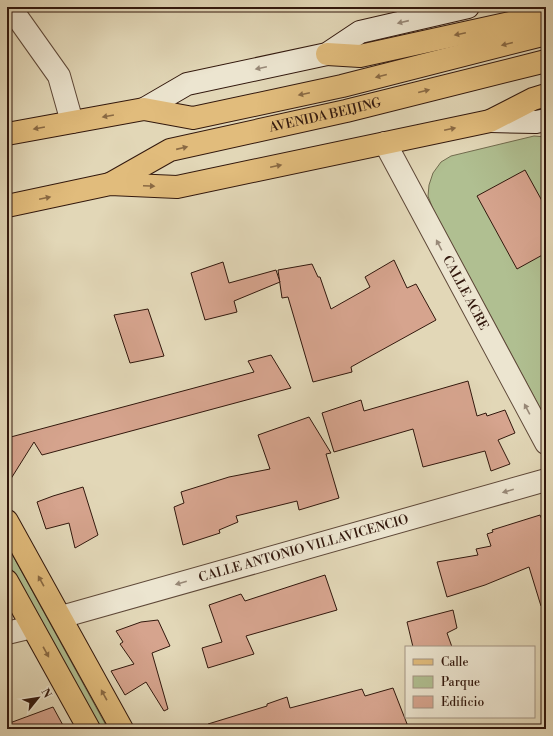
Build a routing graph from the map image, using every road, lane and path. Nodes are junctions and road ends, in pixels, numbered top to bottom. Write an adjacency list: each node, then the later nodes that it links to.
1 (10, 7): 10 (street)
2 (468, 7): 4 (street, AVENIDA BEIJING, one-way to 4)
3 (545, 28): 4 (main road, one-way to 4); 7 (main road, AVENIDA BEIJING, one-way to 7)
4 (326, 54): 7 (street, AVENIDA BEIJING, one-way to 7)
5 (546, 61): 13 (main road, AVENIDA BEIJING, one-way to 5)
6 (546, 95): 9 (main road)
7 (144, 109): 10 (main road, AVENIDA BEIJING, one-way to 10)
8 (546, 120): 9 (street, AVENIDA BEIJING)
9 (490, 121): 12 (main road, AVENIDA BEIJING, one-way to 9)
10 (72, 122): 11 (main road, AVENIDA BEIJING, one-way to 11)
11 (7, 134)
12 (385, 143): 13 (main road, AVENIDA BEIJING, one-way to 12); 15 (street, CALLE ACRE, one-way to 12)
13 (110, 184): 14 (main road, AVENIDA BEIJING, one-way to 13)
14 (7, 206)
15 (546, 443)
16 (546, 480): 19 (street, CALLE ANTONIO VILLAVICENCIO, one-way to 19)
17 (7, 520): 19 (main road, one-way to 17)
18 (7, 581): 20 (main road)
19 (61, 617): 23 (main road, one-way to 19)
20 (32, 627): 21 (street); 22 (main road, one-way to 22)
21 (7, 633)
22 (89, 729)
23 (122, 729)

